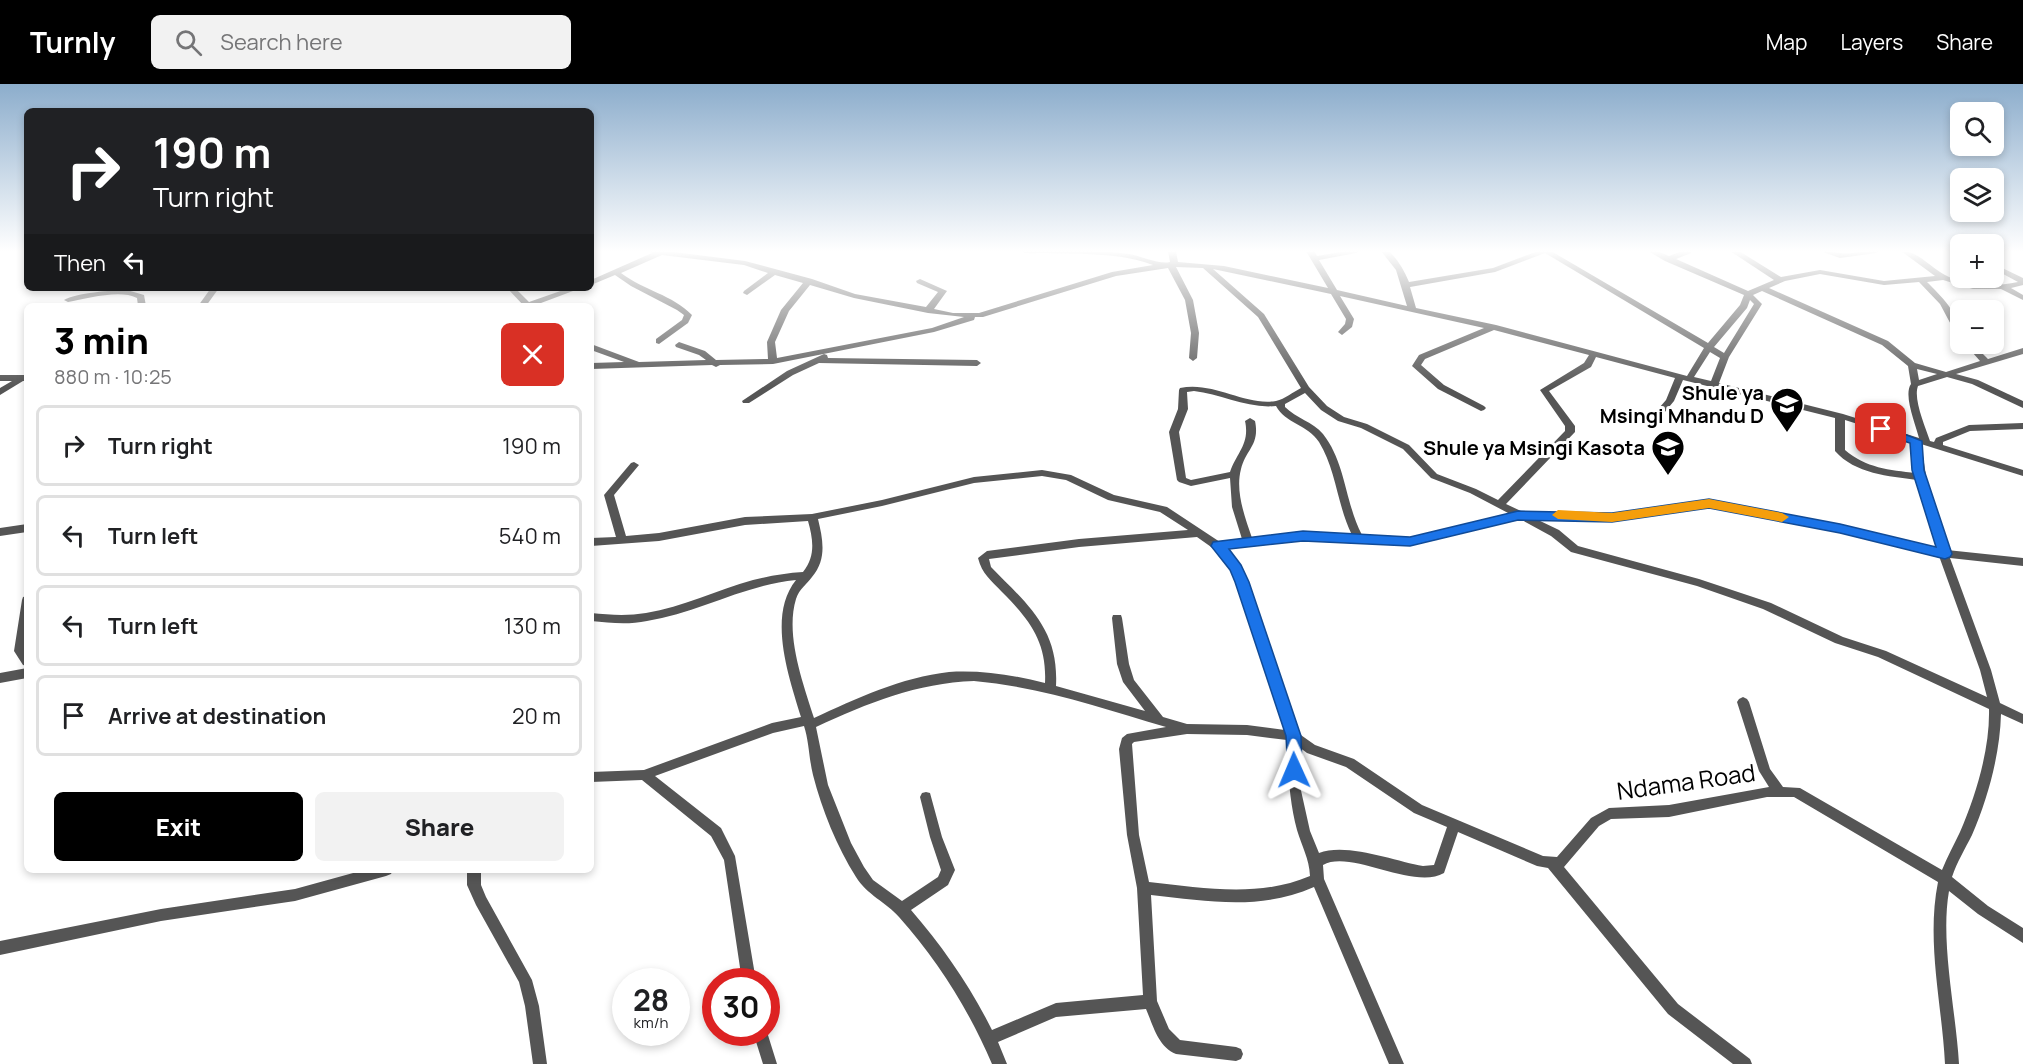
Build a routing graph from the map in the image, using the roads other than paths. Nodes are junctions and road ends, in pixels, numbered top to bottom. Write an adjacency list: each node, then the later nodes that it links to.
1 (105, 297): 18 (street)
2 (553, 297): 19 (street)
3 (657, 297): 26 (street)
4 (796, 297): 37 (street)
5 (858, 297): 21 (street)
6 (938, 297): 21 (street)
7 (1041, 297): 22 (street)
8 (1186, 297): 35 (street)
9 (1239, 297): 50 (street)
10 (1338, 297): 25 (street)
11 (1356, 297): 20 (street)
12 (1409, 297): 20 (street)
13 (1622, 297): 30 (street)
14 (1748, 297): 30 (street)
15 (1751, 297): 34 (street)
16 (1782, 297): 42 (street)
17 (1937, 297): 23 (street)
18 (67, 303)
19 (536, 303)
20 (1412, 309): 24 (street)
21 (927, 311): 22 (street)
22 (980, 315): 27 (street)
23 (1950, 316)
24 (1493, 327): 33 (street); 55 (street)
25 (1342, 332)
26 (659, 342)
27 (862, 342): 36 (street); 37 (street)
28 (679, 345): 40 (street)
29 (594, 349): 41 (street)
30 (1709, 349): 34 (street); 47 (street)
31 (2023, 351): 38 (street)
32 (1978, 354): 38 (street)
33 (1593, 355): 47 (street); 66 (street)
34 (1725, 357): 48 (street)
35 (1193, 358)
36 (818, 360): 39 (street); 52 (street)
37 (774, 361): 40 (street)
38 (1985, 361): 44 (street)
39 (977, 363)
40 (716, 364): 41 (street)
41 (637, 365): 43 (street)
42 (1912, 365): 44 (street); 49 (street)
43 (594, 366)
44 (1943, 375): 49 (street); 54 (street)
45 (0, 378): 46 (street)
46 (24, 378): 51 (street)
47 (1685, 378): 48 (street); 58 (street)
48 (1714, 384): 56 (street)
49 (1916, 384): 60 (street)
50 (1306, 389): 53 (street); 66 (street)
51 (0, 392)
52 (746, 401)
53 (1281, 403): 64 (street); 72 (street)
54 (2023, 405)
55 (1481, 408)
56 (1840, 416): 60 (street); 65 (street)
57 (1250, 421): 64 (street)
58 (1652, 423)
59 (2023, 426): 61 (street)
60 (1921, 442): 61 (street); 65 (street)
61 (1938, 447): 63 (street)
62 (634, 465): 73 (street)
63 (2023, 473)
64 (1235, 474): 74 (street)
65 (1920, 477): 77 (street)
66 (1500, 504): 67 (street)
67 (1518, 516): 72 (street); 77 (street); 88 (street)
68 (812, 517): 71 (street); 73 (street); 79 (street)
69 (24, 528): 70 (street)
70 (0, 532)
71 (1200, 533): 76 (street); 86 (street)
72 (1359, 539): 74 (street)
73 (622, 540): 75 (street)
74 (1248, 541): 76 (street)
75 (594, 542)
76 (1218, 546): 93 (street)
77 (1945, 554): 78 (street); 88 (street)
78 (2023, 562)
79 (808, 575): 80 (street); 91 (street)
80 (594, 617)
81 (1117, 618): 90 (street)
82 (24, 622): 83 (street)
83 (24, 660)
84 (24, 674): 85 (street)
85 (0, 678)
86 (1050, 690): 90 (street); 91 (street)
87 (1743, 702): 96 (street)
88 (1995, 707): 89 (street); 104 (street)
89 (2023, 719)
90 (1159, 721): 92 (street)
91 (809, 722): 94 (street); 106 (street)
92 (1187, 729): 93 (street); 105 (street)
93 (1293, 736): 98 (street); 99 (street)
94 (644, 775): 95 (street); 109 (street)
95 (594, 777)
96 (1779, 790): 100 (street, Ndama Road); 104 (street, Ndama Road)
97 (926, 797): 106 (street)
98 (1454, 825): 99 (street); 100 (street)
99 (1316, 862): 103 (street)
100 (1552, 864): 118 (street)
101 (375, 873): 108 (street)
102 (474, 873): 114 (street)
103 (1317, 879): 105 (street); 117 (street)
104 (1945, 879): 107 (street, Ndama Road); 119 (street)
105 (1144, 888): 110 (street)
106 (901, 909): 111 (street)
107 (2023, 936)
108 (0, 948)
109 (747, 968)
110 (1150, 1001): 111 (street); 113 (street)
111 (990, 1038): 116 (street)
112 (764, 1046): 115 (street)
113 (1236, 1054)
114 (540, 1064)
115 (770, 1064)
116 (1000, 1064)
117 (1397, 1064)
118 (1745, 1064)
119 (1952, 1064)

